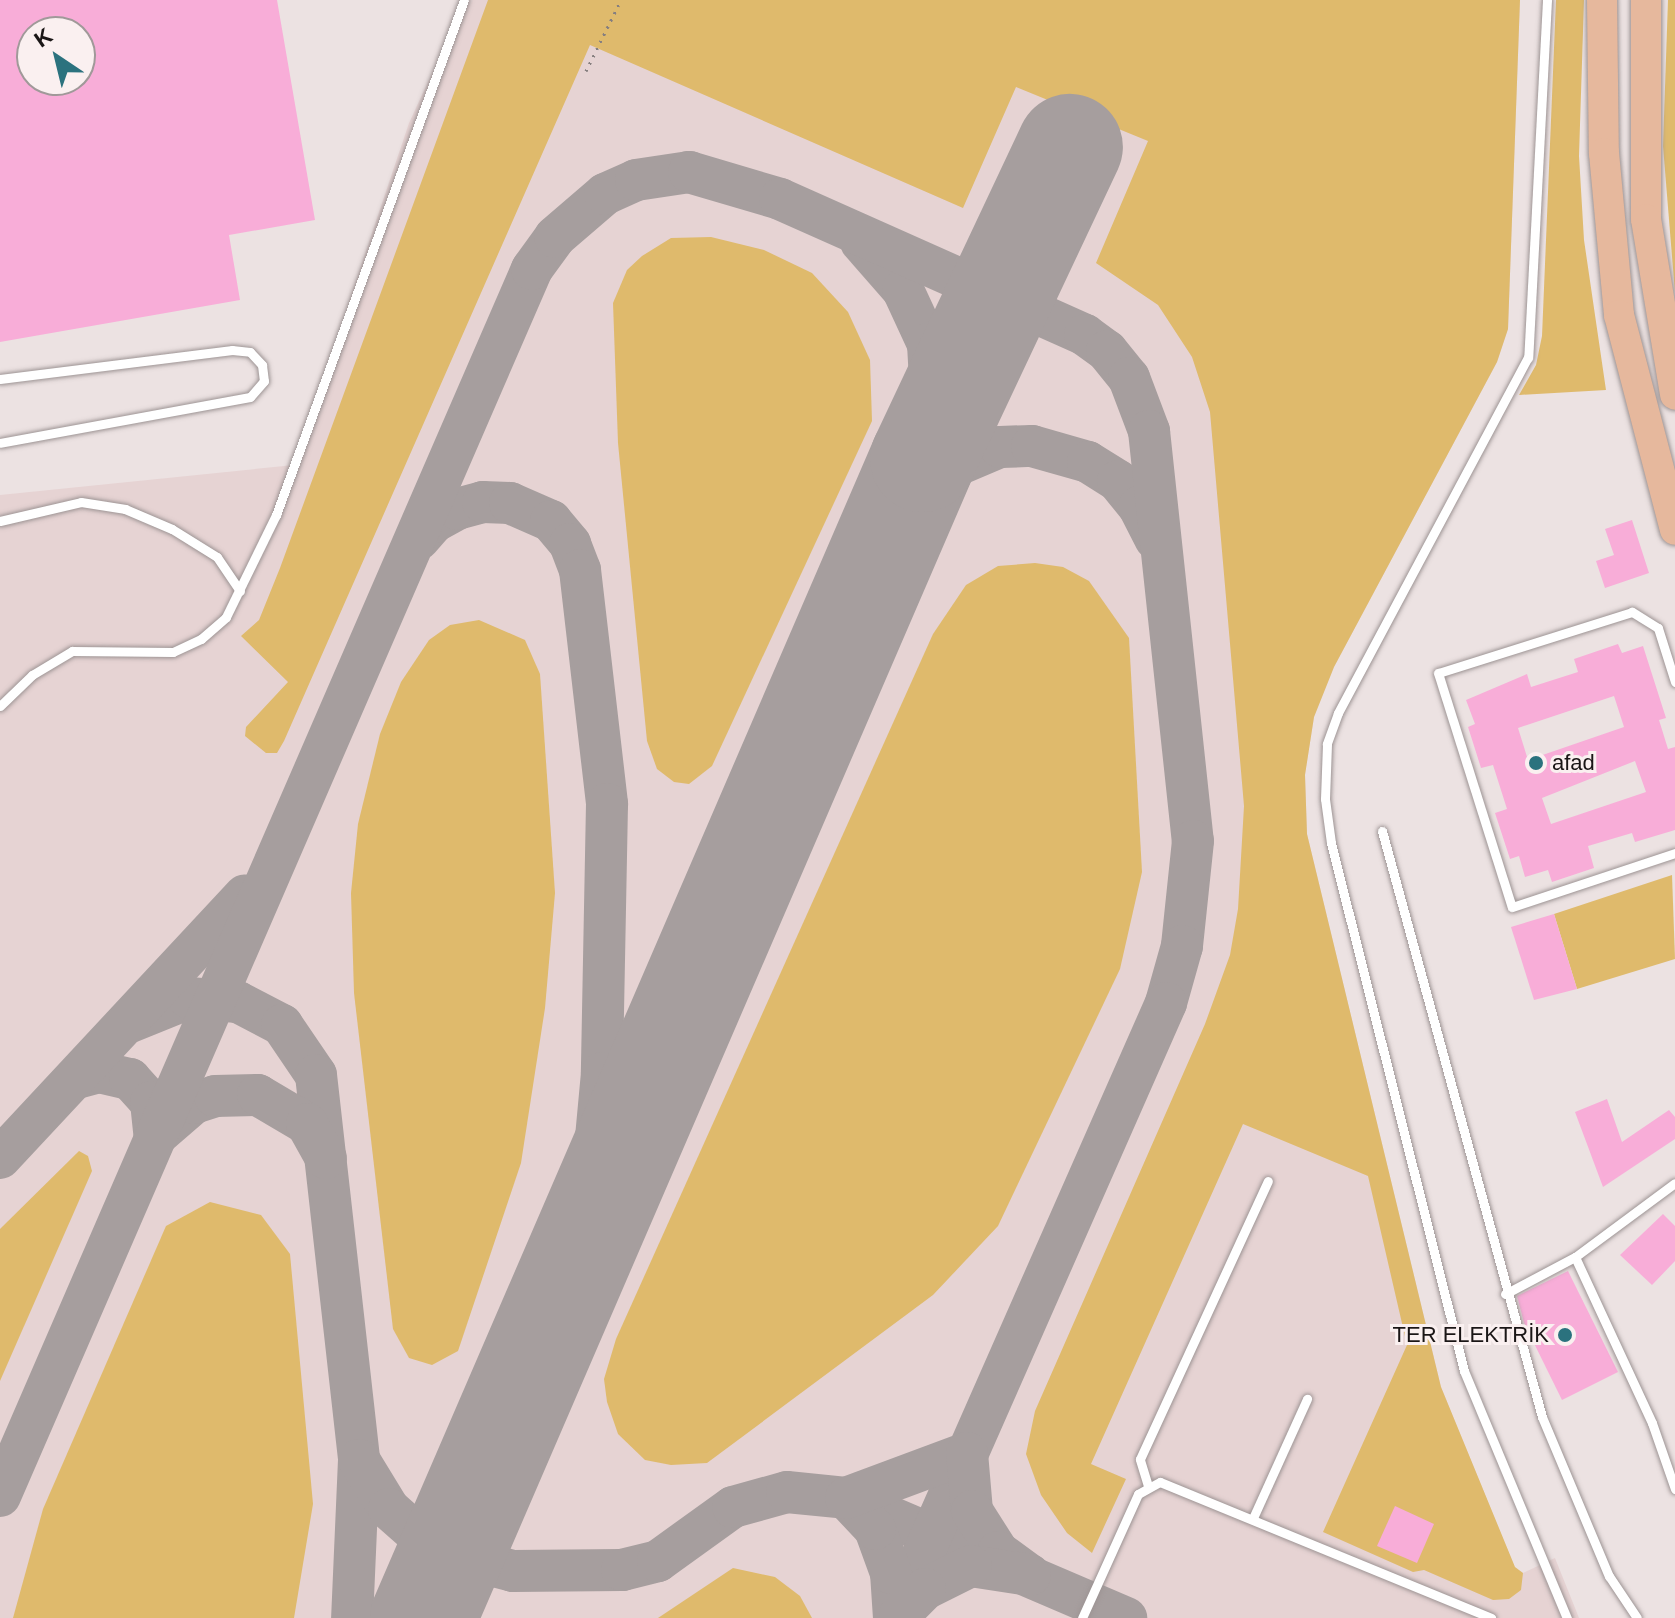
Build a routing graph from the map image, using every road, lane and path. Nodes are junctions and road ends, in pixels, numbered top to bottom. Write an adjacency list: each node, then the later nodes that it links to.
1 (464, 0): 12 (lane)
2 (621, 0): 6 (path)
3 (1547, 0): 27 (lane)
4 (1602, 0): 11 (main road)
5 (1646, 0): 8 (main road)
6 (586, 71)
7 (0, 379): 9 (lane)
8 (1675, 395)
9 (0, 443)
10 (0, 521): 12 (lane)
11 (1675, 530)
12 (240, 591): 14 (lane)
13 (1675, 682): 16 (lane)
14 (0, 706)
15 (1382, 831): 20 (lane)
16 (1675, 853)
17 (1268, 1181): 22 (lane)
18 (1675, 1183): 19 (lane)
19 (1575, 1257): 20 (lane); 23 (lane)
20 (1505, 1294): 28 (lane)
21 (1307, 1399): 24 (lane)
22 (1148, 1486): 24 (lane); 25 (lane)
23 (1675, 1489)
24 (1253, 1518): 26 (lane)
25 (1082, 1618)
26 (1491, 1618)
27 (1567, 1618)
28 (1637, 1618)

